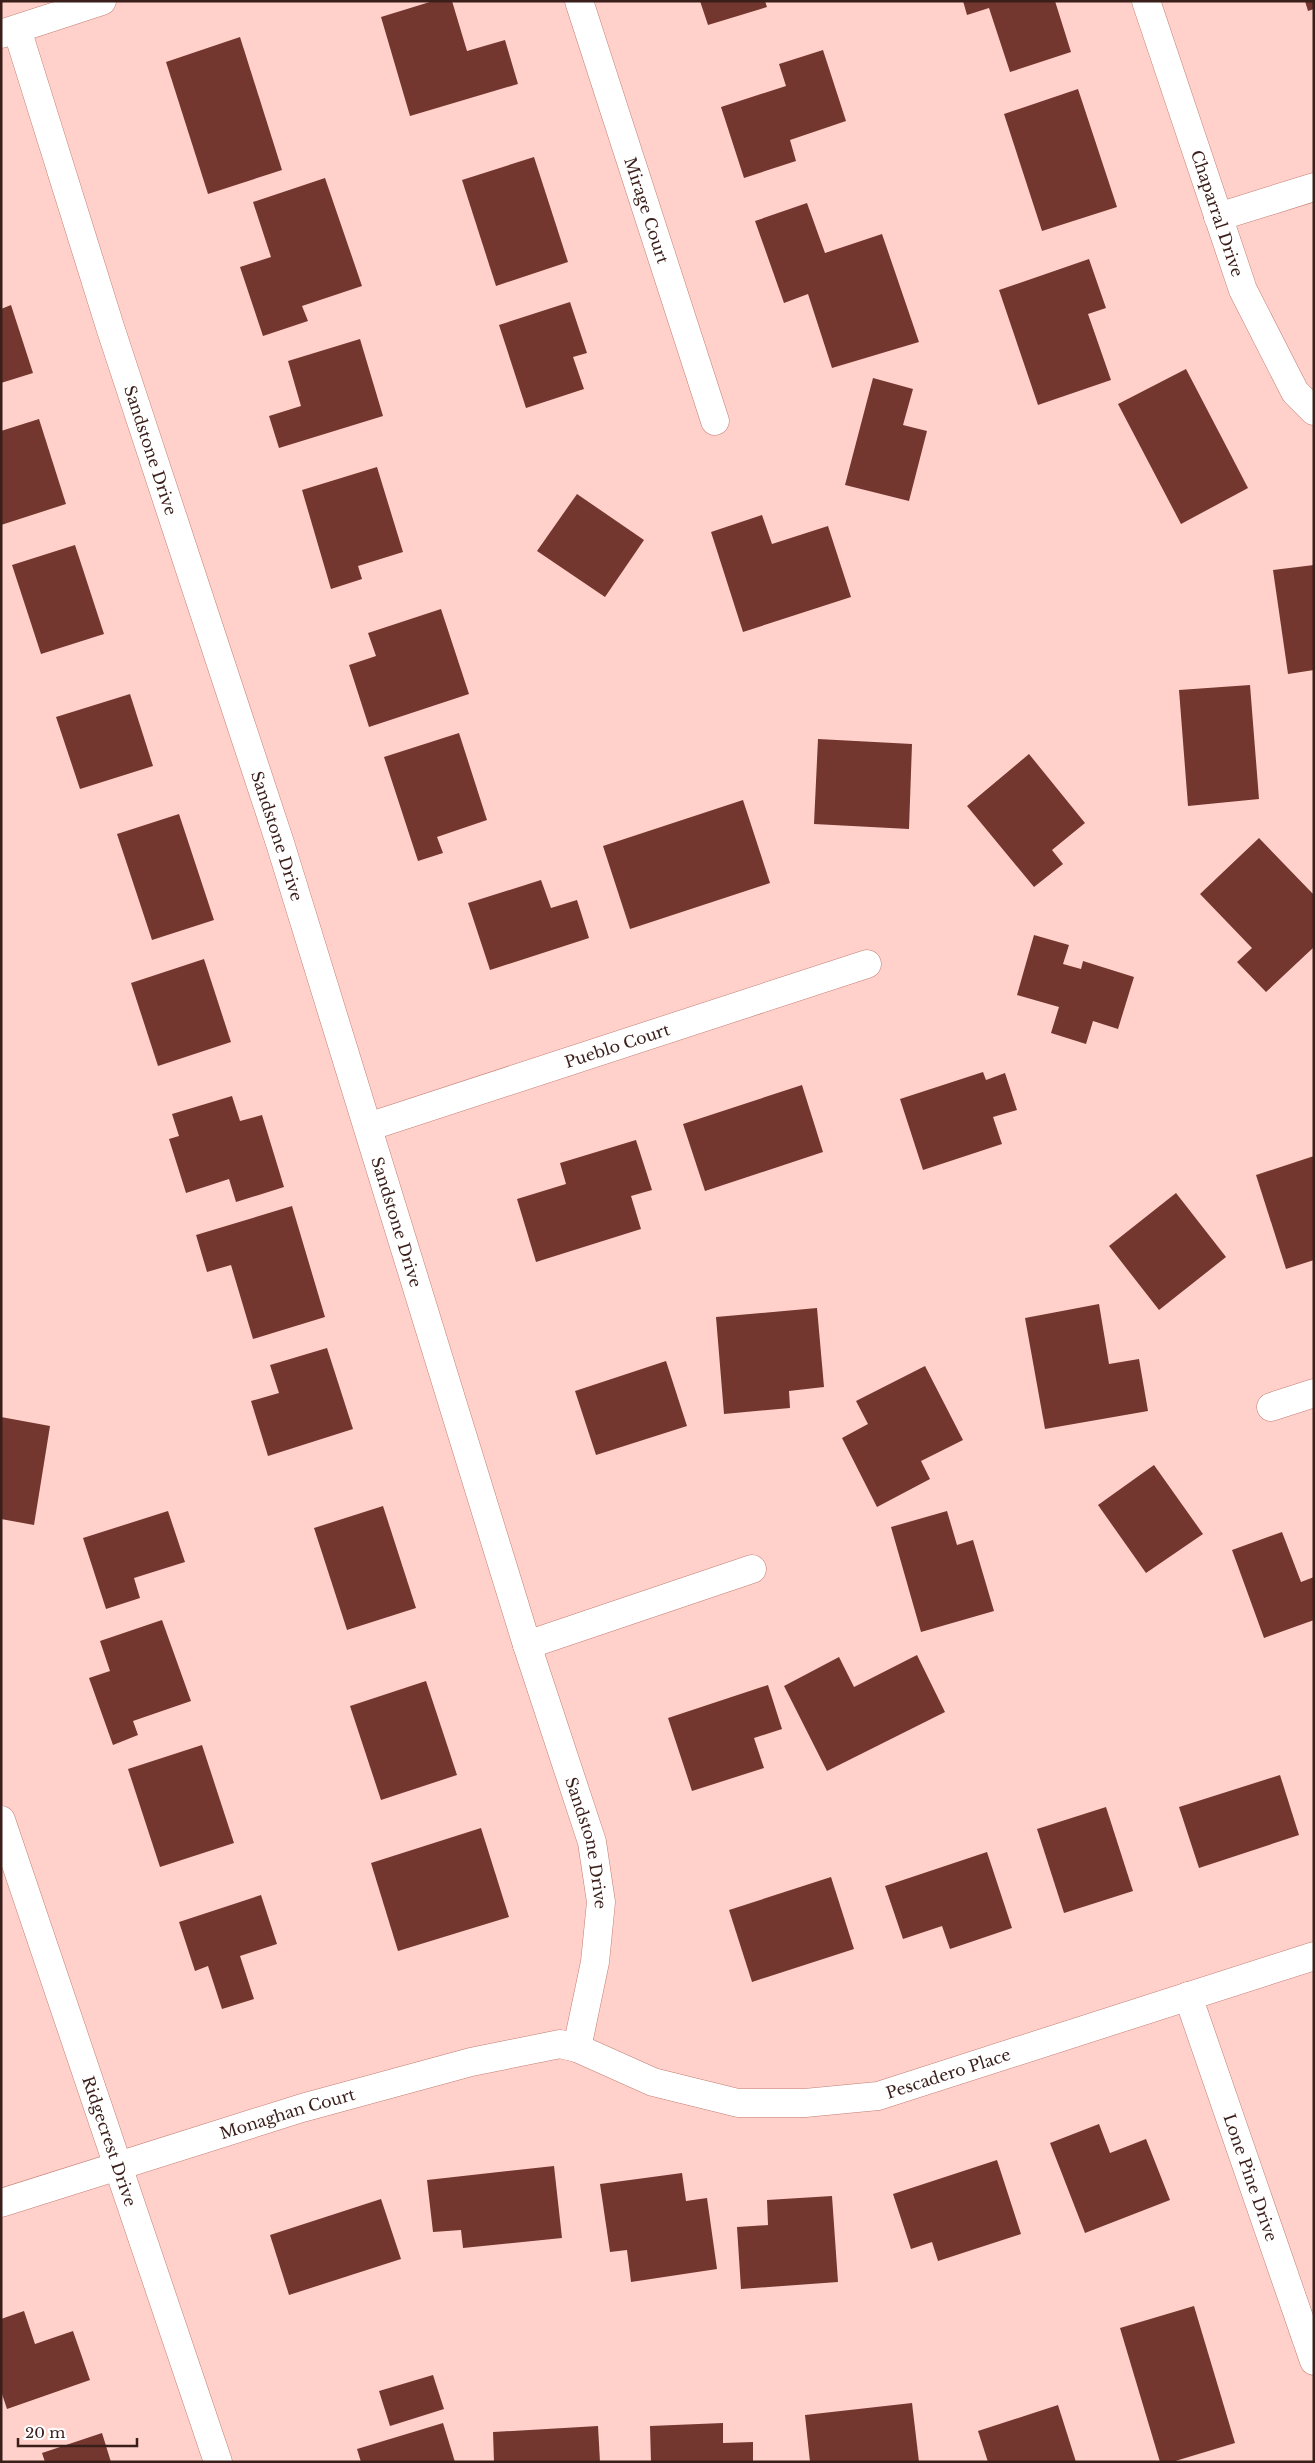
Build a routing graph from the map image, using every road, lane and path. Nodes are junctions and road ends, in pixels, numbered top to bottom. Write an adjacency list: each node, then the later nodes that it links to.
1 (102, 1): 4 (street)
2 (579, 1): 8 (street, Mirage Court)
3 (1146, 1): 6 (street, Chaparral Drive)
4 (9, 31): 10 (street, Sandstone Drive)
5 (1314, 187): 6 (street)
6 (1218, 217): 7 (street, Chaparral Drive)
7 (1314, 411)
8 (715, 421)
9 (867, 964): 10 (street, Pueblo Court)
10 (368, 1128): 14 (street, Sandstone Drive)
11 (1314, 1393): 12 (street)
12 (1271, 1407)
13 (752, 1569): 14 (street)
14 (527, 1645): 18 (street, Sandstone Drive)
15 (1, 1820): 19 (street, Ridgecrest Drive)
16 (1314, 1956): 17 (street, Pescadero Place)
17 (1188, 1996): 18 (street, Pescadero Place); 21 (street, Lone Pine Drive)
18 (577, 2048): 19 (street, Monaghan Court)
19 (118, 2167): 20 (street, Monaghan Court); 22 (street, Ridgecrest Drive)
20 (1, 2203)
21 (1314, 2361)
22 (218, 2462)

